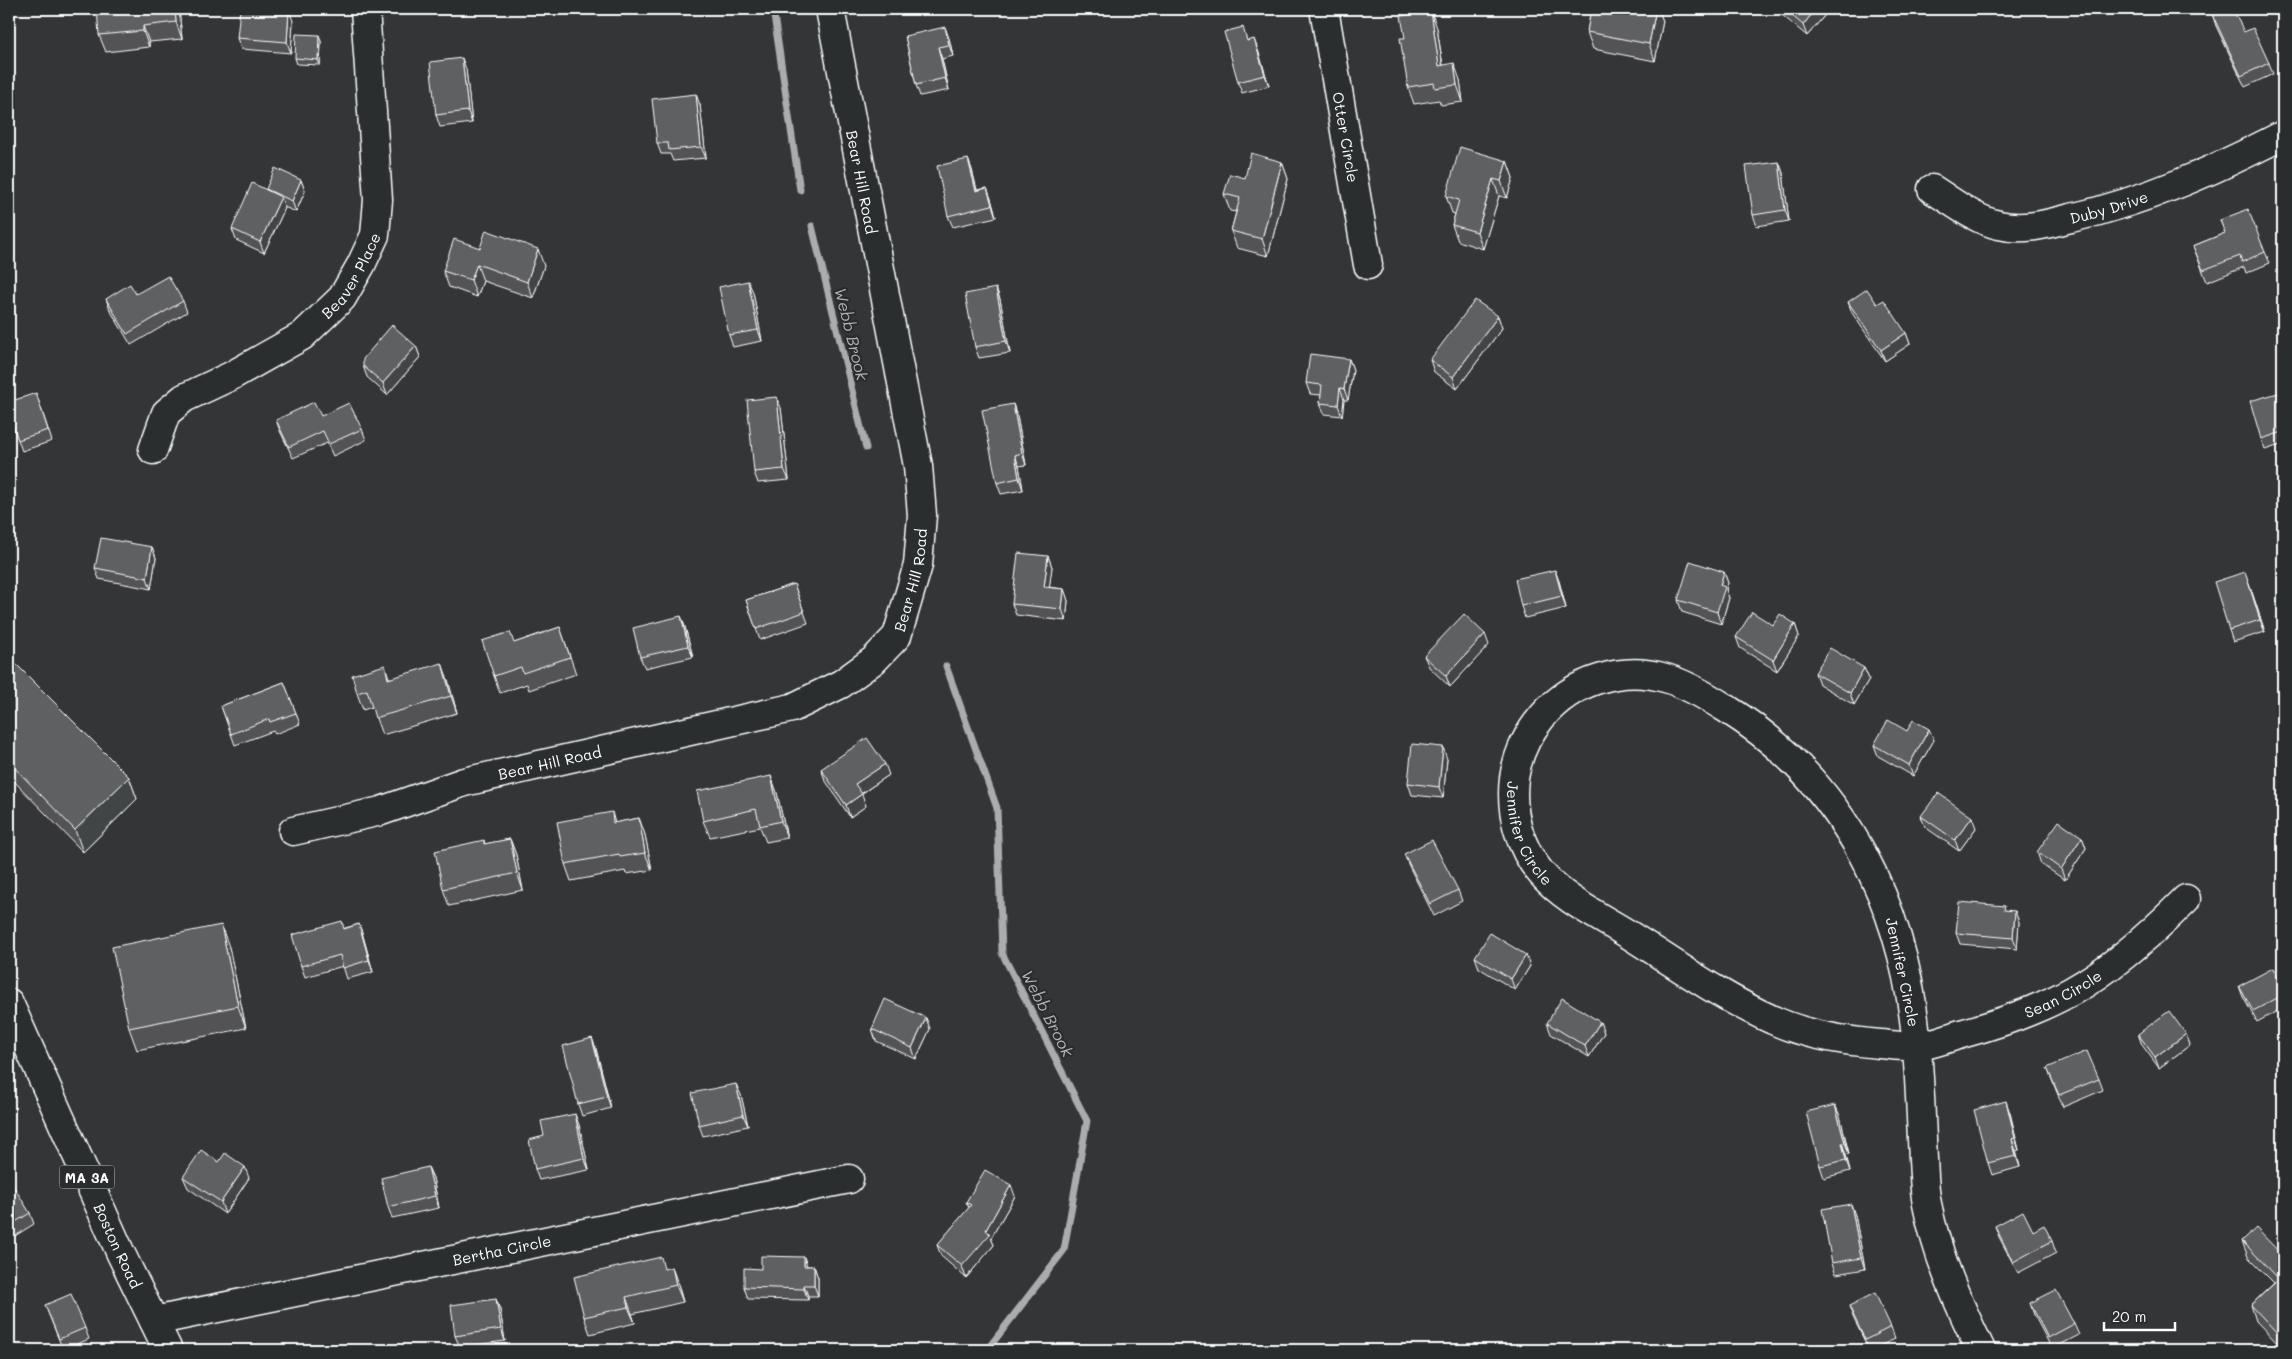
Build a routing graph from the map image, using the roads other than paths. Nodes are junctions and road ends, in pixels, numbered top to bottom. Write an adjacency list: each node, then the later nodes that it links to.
1 (365, 9): 7 (street, Beaver Place)
2 (830, 9): 8 (street, Bear Hill Road)
3 (1324, 9): 6 (street, Otter Circle)
4 (2283, 135): 5 (street, Duby Drive)
5 (1932, 189)
6 (1368, 265)
7 (153, 450)
8 (293, 831)
9 (2186, 899): 11 (street, Sean Circle)
10 (9, 1003): 13 (street, Boston Road / MA 3A)
11 (1917, 1046): 11 (street, Jennifer Circle); 15 (street, Jennifer Circle)
12 (849, 1179): 13 (street, Bertha Circle)
13 (154, 1321): 14 (street, Boston Road / MA 3A)
14 (168, 1350)
15 (1981, 1350)

